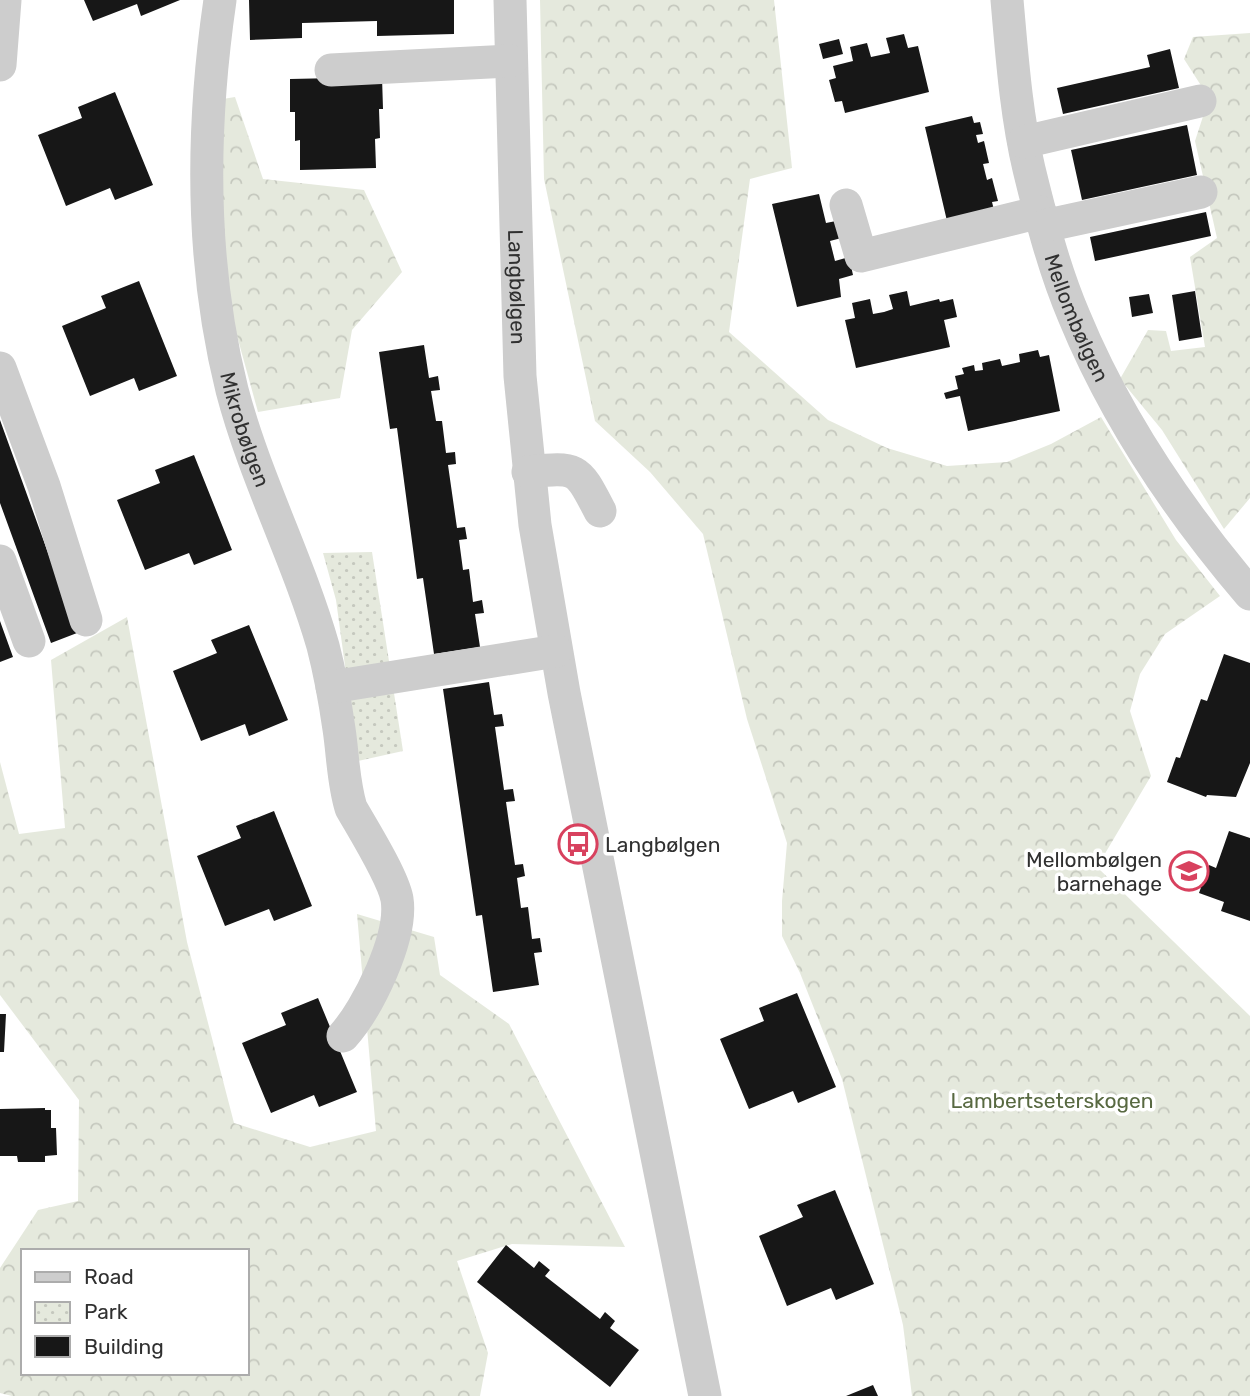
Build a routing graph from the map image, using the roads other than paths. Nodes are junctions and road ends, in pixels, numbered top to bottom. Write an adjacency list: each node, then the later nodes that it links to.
1 (5, 0): 6 (street)
2 (220, 0): 21 (street, Mikrobølgen)
3 (510, 0): 5 (street, Langbølgen)
4 (1007, 0): 9 (street, Mellombølgen)
5 (511, 61): 7 (street); 14 (street, Langbølgen)
6 (0, 65)
7 (331, 70)
8 (1200, 102): 9 (street)
9 (1024, 142): 12 (street, Mellombølgen)
10 (1201, 192): 12 (street)
11 (846, 205): 12 (street)
12 (1042, 219): 17 (street, Mellombølgen)
13 (0, 368): 18 (street)
14 (528, 472): 15 (street); 20 (street, Langbølgen)
15 (600, 511)
16 (0, 561): 19 (street)
17 (1250, 594)
18 (86, 620)
19 (29, 641)
20 (556, 652): 21 (street); 23 (street, Langbølgen)
21 (332, 687): 22 (street, Mikrobølgen)
22 (343, 1036)
23 (705, 1396)

